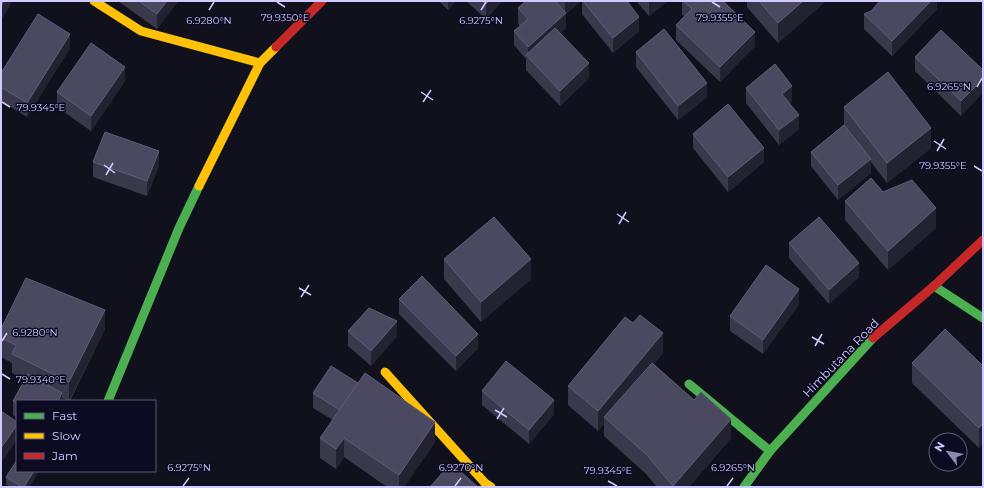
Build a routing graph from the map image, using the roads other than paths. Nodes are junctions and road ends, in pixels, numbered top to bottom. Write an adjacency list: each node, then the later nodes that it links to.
1 (94, 1): 3 (street)
2 (322, 1): 3 (street)
3 (260, 63): 9 (street)
4 (983, 240): 5 (street, Himbutana Road)
5 (934, 286): 6 (street); 10 (street, Himbutana Road)
6 (983, 318)
7 (385, 372): 11 (street)
8 (689, 384): 10 (street)
9 (108, 400)
10 (770, 452): 12 (street, Himbutana Road)
11 (491, 487)
12 (744, 487)

